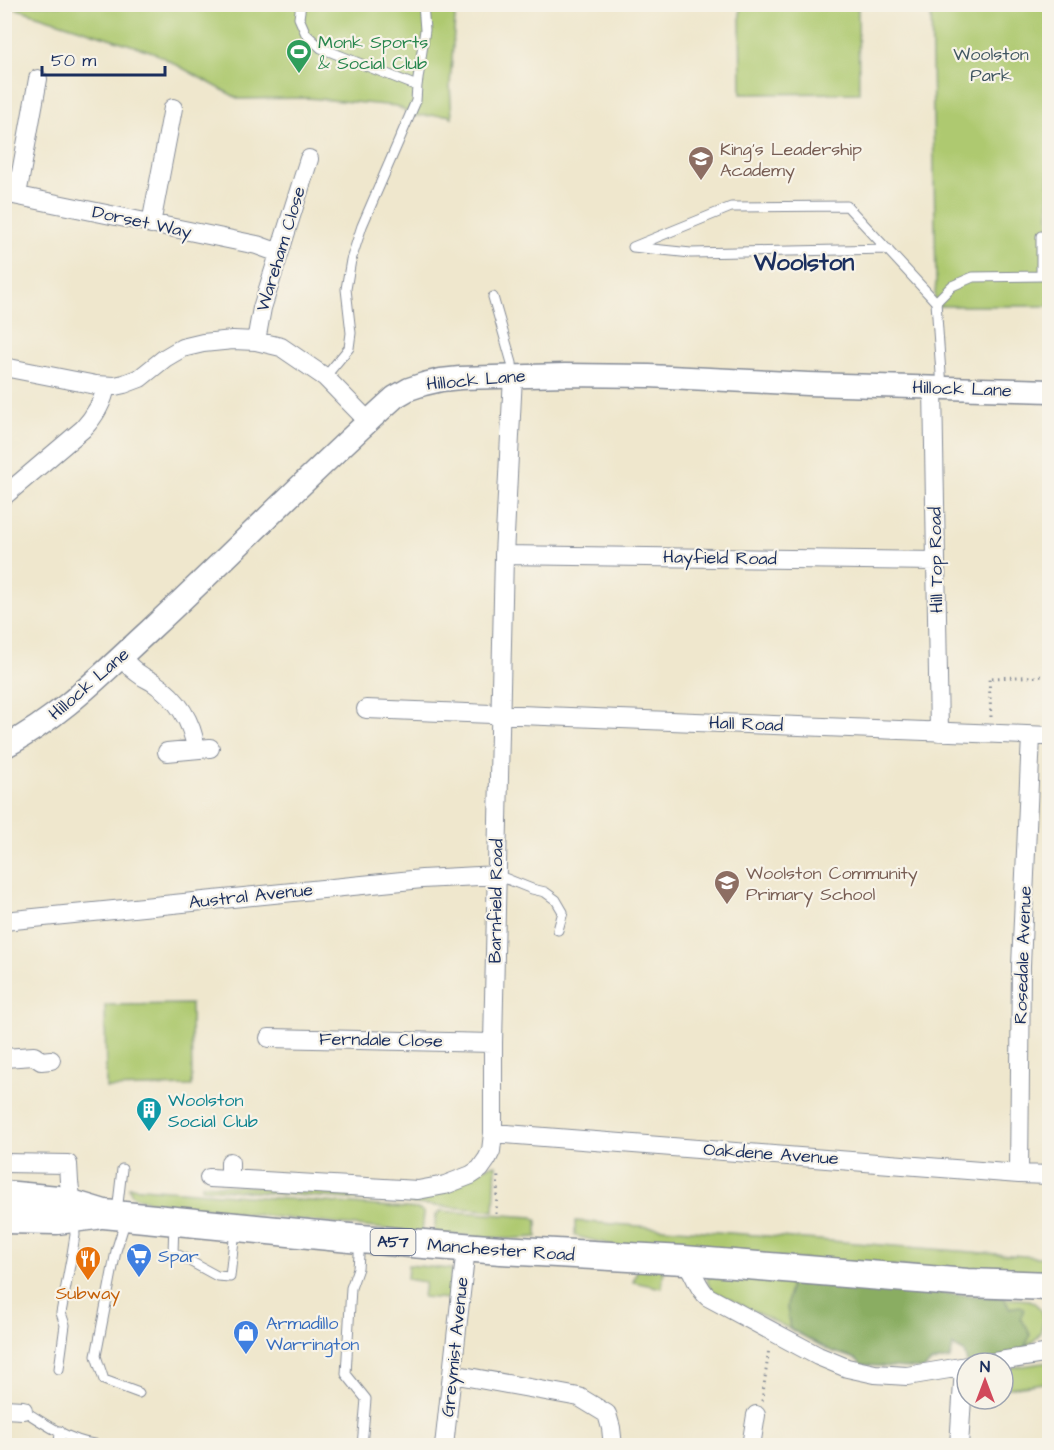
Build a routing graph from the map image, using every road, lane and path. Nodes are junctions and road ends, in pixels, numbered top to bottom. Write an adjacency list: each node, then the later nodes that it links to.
1 (301, 4): 4 (lane)
2 (423, 4): 4 (lane)
3 (39, 79): 7 (street)
4 (417, 86): 17 (lane)
5 (173, 108): 8 (street)
6 (309, 159): 11 (street, Wareham Close)
7 (11, 194): 8 (street, Dorset Way)
8 (151, 224): 11 (street, Dorset Way)
9 (1041, 236): 13 (lane)
10 (888, 249): 10 (lane); 13 (lane)
11 (279, 253): 14 (street, Wareham Close)
12 (492, 297): 16 (lane)
13 (936, 302): 19 (lane)
14 (256, 341): 17 (street); 18 (street)
15 (4, 367): 18 (street)
16 (513, 376): 19 (street, Hillock Lane); 21 (street, Hillock Lane); 23 (street, Barnfield Road)
17 (325, 377): 21 (street)
18 (106, 386): 22 (street)
19 (938, 388): 20 (street, Hillock Lane); 24 (street, Hill Top Road)
20 (1050, 391)
21 (368, 421): 25 (street, Hillock Lane)
22 (4, 496)
23 (504, 555): 24 (street, Hayfield Road); 28 (street, Barnfield Road)
24 (936, 561): 29 (street, Hill Top Road)
25 (121, 657): 33 (street, Hillock Lane); 34 (street)
26 (1050, 676): 30 (path)
27 (366, 709): 28 (street, Hall Road)
28 (500, 715): 29 (street, Hall Road); 35 (street, Barnfield Road)
29 (939, 732): 30 (street, Hall Road)
30 (992, 734): 31 (street, Hall Road)
31 (1031, 736): 32 (street, Hall Road); 46 (street, Rosedale Avenue)
32 (1050, 736)
33 (4, 747)
34 (166, 752)
35 (497, 875): 36 (street, Austral Avenue); 37 (lane); 39 (street, Barnfield Road)
36 (4, 921)
37 (558, 930)
38 (269, 1038): 39 (street, Ferndale Close)
39 (493, 1043): 42 (street, Barnfield Road)
40 (4, 1058): 41 (street)
41 (51, 1060)
42 (493, 1133): 46 (street, Oakdene Avenue); 48 (street, Barnfield Road)
43 (4, 1163): 50 (street)
44 (498, 1166): 51 (path)
45 (122, 1169): 52 (lane)
46 (1019, 1174): 47 (street, Oakdene Avenue)
47 (1050, 1175)
48 (209, 1178)
49 (4, 1195): 50 (main road, Manchester Road / A57)
50 (73, 1211): 52 (main road, Manchester Road / A57); 53 (main road, Manchester Road / A57); 64 (lane)
51 (496, 1214)
52 (116, 1215): 54 (main road, Manchester Road / A57); 66 (lane)
53 (4, 1219)
54 (174, 1222): 55 (main road, Manchester Road / A57); 55 (lane)
55 (235, 1227): 56 (main road, Manchester Road / A57)
56 (360, 1239): 57 (main road, Manchester Road / A57); 74 (lane)
57 (466, 1248): 58 (main road, Manchester Road / A57); 65 (street, Greymist Avenue)
58 (684, 1260): 59 (main road, Manchester Road / A57); 60 (street)
59 (1050, 1287)
60 (771, 1331): 63 (street); 69 (path)
61 (1050, 1353): 62 (street)
62 (1015, 1359)
63 (955, 1368)
64 (59, 1369)
65 (452, 1374): 75 (street, Greymist Avenue); 76 (street)
66 (139, 1393)
67 (14, 1409): 70 (lane)
68 (962, 1411): 78 (street)
69 (756, 1415): 77 (street)
70 (60, 1431): 71 (lane); 72 (lane)
71 (95, 1445): 73 (lane)
72 (59, 1446)
73 (123, 1446)
74 (362, 1446)
75 (444, 1446)
76 (613, 1446)
77 (751, 1446)
78 (959, 1446)

